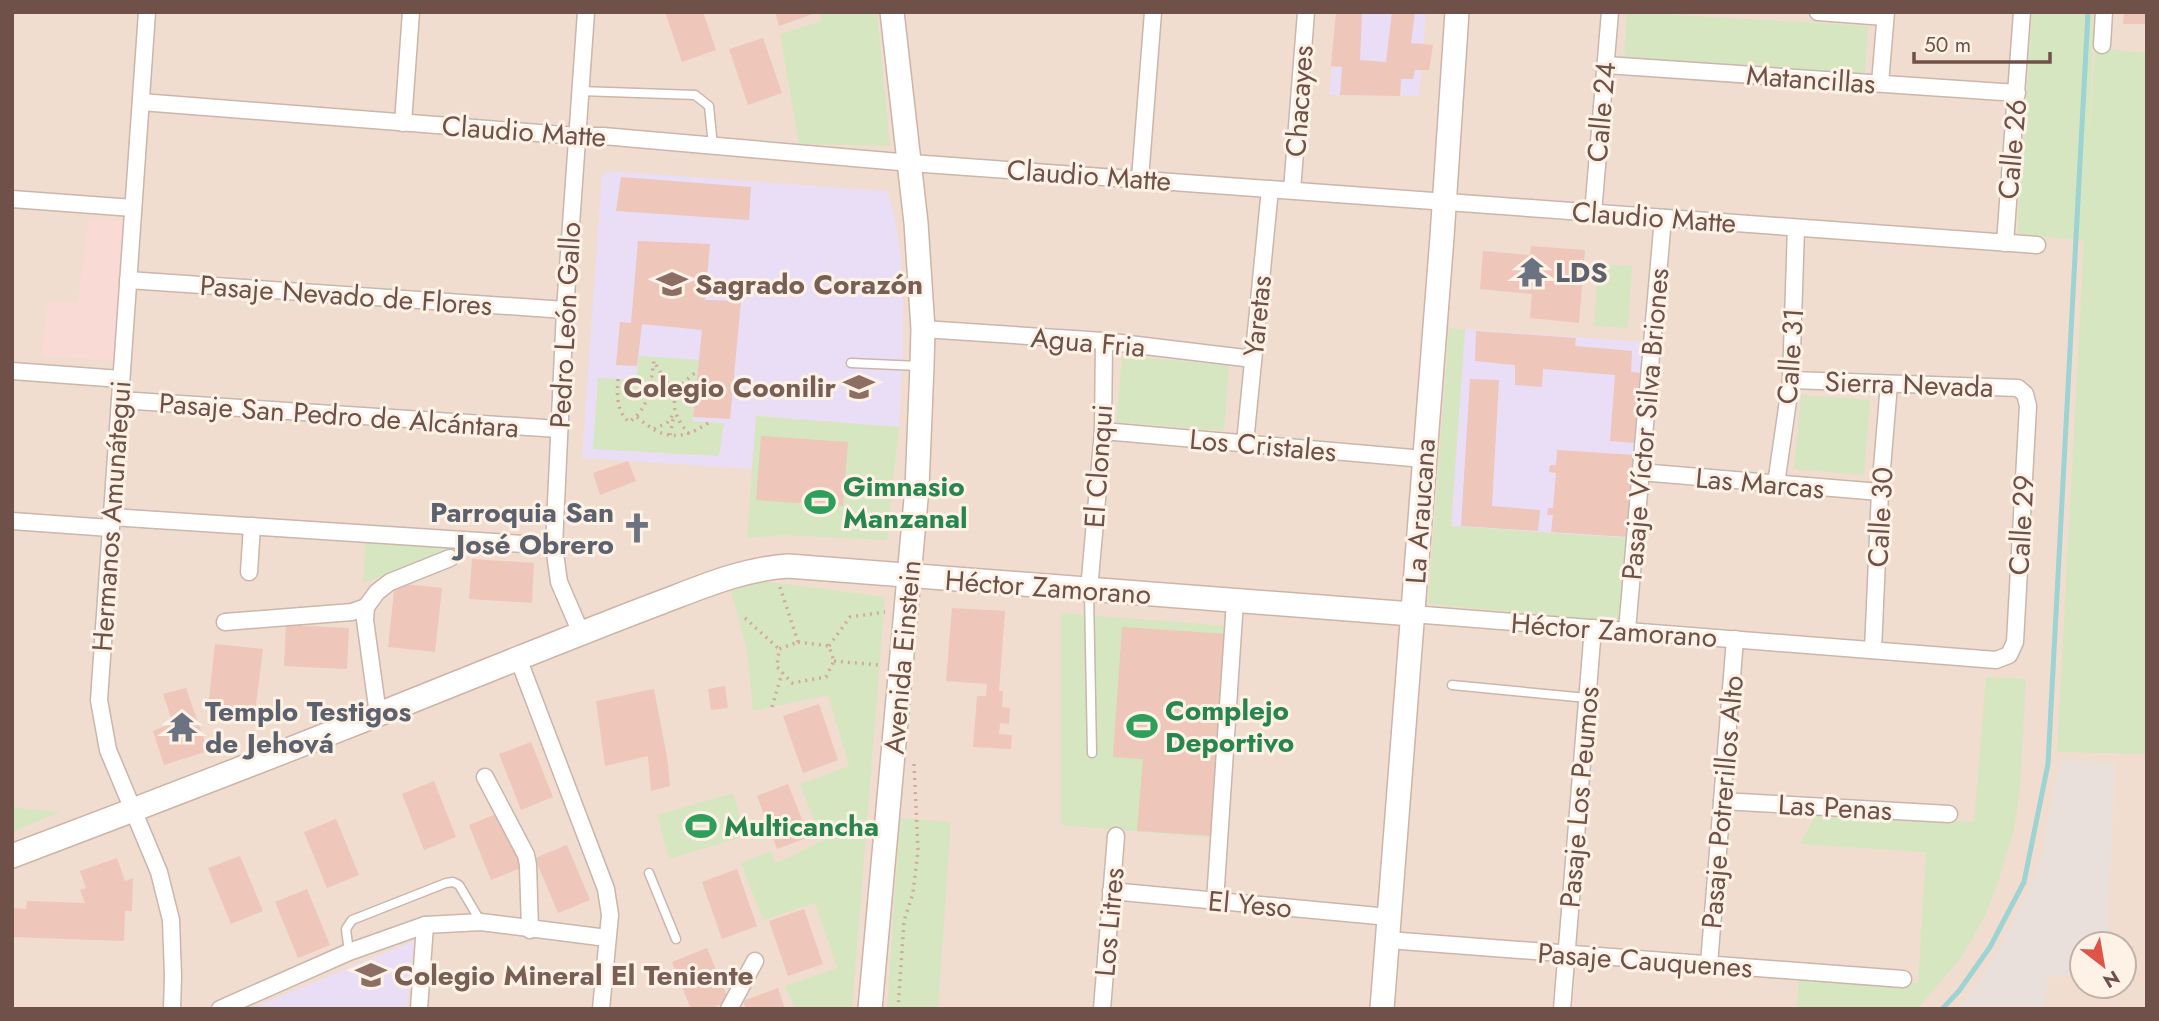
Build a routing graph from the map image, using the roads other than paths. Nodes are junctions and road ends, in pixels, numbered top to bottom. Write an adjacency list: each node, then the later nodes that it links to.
1 (147, 12): 18 (street, Hermanos Amunátegui)
2 (411, 12): 19 (street)
3 (586, 12): 16 (street, Pedro León Gallo)
4 (892, 12): 22 (street, Avenida Einstein)
5 (1153, 12): 23 (street)
6 (1306, 12): 25 (street, Chacayes)
7 (1457, 12): 27 (street, La Araucana)
8 (1610, 12): 14 (street, Calle 24)
9 (1818, 12): 12 (street)
10 (2022, 12): 17 (street, Calle 26)
11 (2104, 12): 13 (street)
12 (1885, 15): 15 (street)
13 (2102, 45)
14 (1606, 65): 15 (street, Matancillas); 29 (street, Calle 24)
15 (1880, 83): 17 (street, Matancillas)
16 (580, 91): 20 (street, Pedro León Gallo); 21 (lane)
17 (2017, 93): 32 (street, Calle 26)
18 (141, 102): 19 (street, Claudio Matte); 28 (street, Hermanos Amunátegui)
19 (403, 123): 20 (street, Claudio Matte)
20 (576, 136): 21 (street, Claudio Matte); 35 (street, Pedro León Gallo)
21 (713, 146): 22 (street, Claudio Matte)
22 (911, 163): 23 (street, Claudio Matte); 36 (street, Avenida Einstein)
23 (1140, 179): 24 (street, Claudio Matte)
24 (1270, 189): 25 (street, Claudio Matte); 38 (street, Yaretas)
25 (1292, 190): 27 (street, Claudio Matte)
26 (12, 199): 28 (street)
27 (1443, 201): 29 (street, Claudio Matte); 50 (street, La Araucana)
28 (133, 208): 34 (street, Hermanos Amunátegui)
29 (1593, 212): 30 (street, Claudio Matte)
30 (1663, 218): 31 (street, Claudio Matte); 51 (street, Pasaje Víctor Silva Briones)
31 (1796, 228): 32 (street, Claudio Matte); 43 (street, Calle 31)
32 (2005, 243): 33 (street, Claudio Matte)
33 (2038, 245)
34 (128, 281): 35 (street, Pasaje Nevado de Flores); 42 (street, Hermanos Amunátegui)
35 (565, 310): 47 (street, Pedro León Gallo)
36 (923, 330): 37 (street, Agua Fria); 40 (street, Avenida Einstein)
37 (1104, 341): 38 (street, Agua Fria); 48 (street, El Clonqui)
38 (1253, 359): 49 (street, Yaretas)
39 (851, 363): 40 (lane)
40 (922, 366): 60 (street, Avenida Einstein)
41 (12, 371): 42 (street)
42 (121, 379): 46 (street, Hermanos Amunátegui)
43 (1791, 380): 44 (street, Sierra Nevada); 52 (street, Calle 31)
44 (1889, 384): 45 (street, Sierra Nevada); 53 (street, Calle 30)
45 (2025, 394): 71 (street, Calle 29)
46 (120, 400): 47 (street, Pasaje San Pedro de Alcántara); 55 (street, Hermanos Amunátegui)
47 (559, 429): 57 (street, Pedro León Gallo)
48 (1103, 431): 49 (street, Los Cristales); 61 (street, El Clonqui)
49 (1245, 443): 50 (street, Los Cristales)
50 (1424, 459): 64 (street, La Araucana)
51 (1640, 472): 52 (street, Las Marcas); 67 (street, Pasaje Víctor Silva Briones)
52 (1776, 484): 53 (street, Las Marcas)
53 (1881, 492): 70 (street, Calle 30)
54 (12, 521): 55 (street)
55 (111, 523): 56 (street); 79 (street, Hermanos Amunátegui)
56 (252, 526): 57 (street); 59 (street)
57 (554, 546): 68 (street, Pedro León Gallo)
58 (450, 558): 63 (street)
59 (249, 572)
60 (909, 577): 61 (street, Héctor Zamorano); 68 (street, Héctor Zamorano); 102 (street, Avenida Einstein)
61 (1089, 590): 62 (street, Héctor Zamorano); 76 (lane)
62 (1236, 601): 64 (street, Héctor Zamorano); 85 (street)
63 (366, 607): 65 (street); 75 (street)
64 (1412, 614): 66 (street, Héctor Zamorano); 88 (street, La Araucana)
65 (225, 622)
66 (1593, 628): 67 (street, Héctor Zamorano); 74 (street, Pasaje Los Peumos)
67 (1627, 630): 69 (street, Héctor Zamorano)
68 (581, 633): 72 (street, Héctor Zamorano)
69 (1735, 639): 70 (street, Héctor Zamorano); 78 (street, Pasaje Potrerillos Alto)
70 (1873, 650): 71 (street, Héctor Zamorano)
71 (2009, 655)
72 (518, 658): 75 (street, Héctor Zamorano); 90 (street)
73 (1451, 685): 74 (lane)
74 (1587, 698): 93 (street, Pasaje Los Peumos)
75 (378, 714): 79 (street, Héctor Zamorano)
76 (1091, 753)
77 (485, 777): 89 (street)
78 (1722, 801): 80 (street, Las Penas); 95 (street, Pasaje Potrerillos Alto)
79 (134, 810): 82 (street, Héctor Zamorano); 97 (street, Hermanos Amunátegui)
80 (1949, 814)
81 (1116, 836): 84 (street, Los Litres)
82 (12, 856)
83 (649, 873): 91 (lane)
84 (1111, 891): 85 (street, El Yeso); 103 (street, Los Litres)
85 (1215, 901): 88 (street, El Yeso)
86 (481, 922): 87 (street); 89 (street); 92 (lane)
87 (425, 925): 92 (street); 99 (street)
88 (1388, 928): 93 (street, Pasaje Cauquenes); 104 (street, La Araucana)
89 (530, 930): 90 (street)
90 (607, 938): 100 (street)
91 (676, 939)
92 (349, 952): 98 (street)
93 (1566, 954): 95 (street, Pasaje Cauquenes); 105 (street, Pasaje Los Peumos)
94 (755, 961): 101 (street)
95 (1709, 964): 96 (street, Pasaje Cauquenes)
96 (1903, 979)
97 (172, 1009)
98 (220, 1009)
99 (419, 1009)
100 (601, 1009)
101 (729, 1009)
102 (870, 1009)
103 (1102, 1009)
104 (1382, 1009)
105 (1562, 1009)

